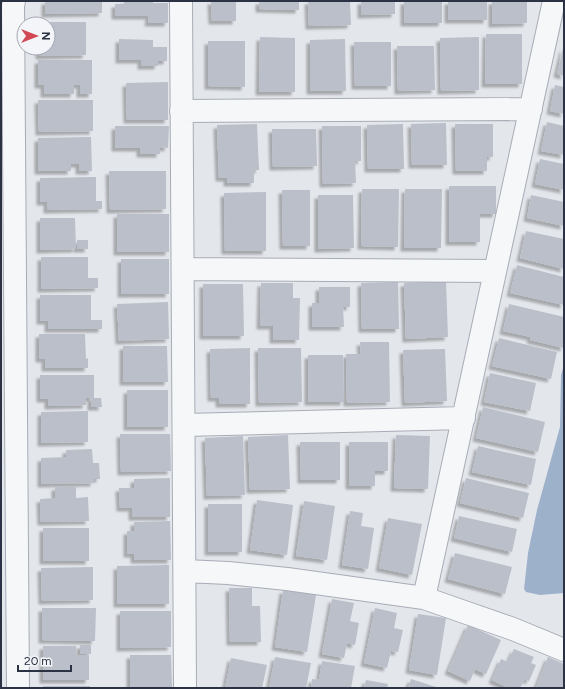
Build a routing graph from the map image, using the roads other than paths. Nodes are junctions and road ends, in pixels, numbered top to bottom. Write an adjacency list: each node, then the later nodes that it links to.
1 (14, 1): 6 (lane)
2 (181, 1): 5 (lane)
3 (554, 1): 4 (lane)
4 (530, 109): 5 (lane); 8 (lane)
5 (182, 110): 7 (lane)
6 (7, 140): 12 (lane)
7 (183, 269): 8 (lane); 10 (lane)
8 (496, 271): 9 (lane)
9 (464, 418): 10 (lane); 14 (lane)
10 (184, 425): 13 (lane)
11 (1, 513): 12 (lane)
12 (17, 530): 16 (lane)
13 (185, 571): 14 (lane); 17 (lane)
14 (424, 598): 15 (lane)
15 (564, 650)
16 (18, 688)
17 (185, 688)

